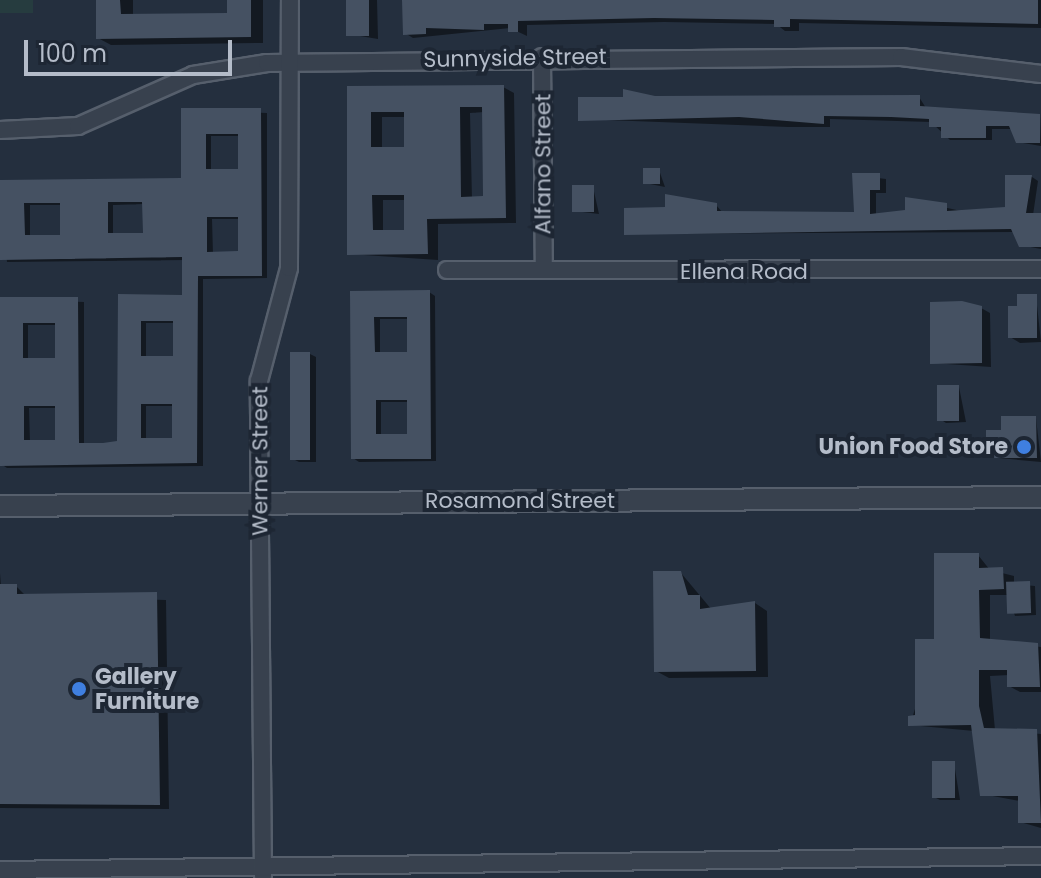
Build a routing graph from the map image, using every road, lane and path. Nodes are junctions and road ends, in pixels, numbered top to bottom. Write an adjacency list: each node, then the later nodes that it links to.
1 (290, 0): 3 (street, Werner Street)
2 (542, 57): 3 (street, Sunnyside Street); 4 (street, Sunnyside Street); 8 (street, Alfano Street)
3 (292, 62): 5 (street, Sunnyside Street); 10 (street, Werner Street)
4 (1041, 74)
5 (0, 130)
6 (1041, 269): 8 (street, Ellena Road)
7 (447, 270): 8 (street, Ellena Road)
8 (544, 270)
9 (1041, 497): 10 (street, Rosamond Street)
10 (259, 502): 11 (street, Rosamond Street); 14 (street, Werner Street)
11 (0, 506)
12 (1041, 856): 14 (street)
13 (0, 870): 14 (street)
14 (263, 872)

